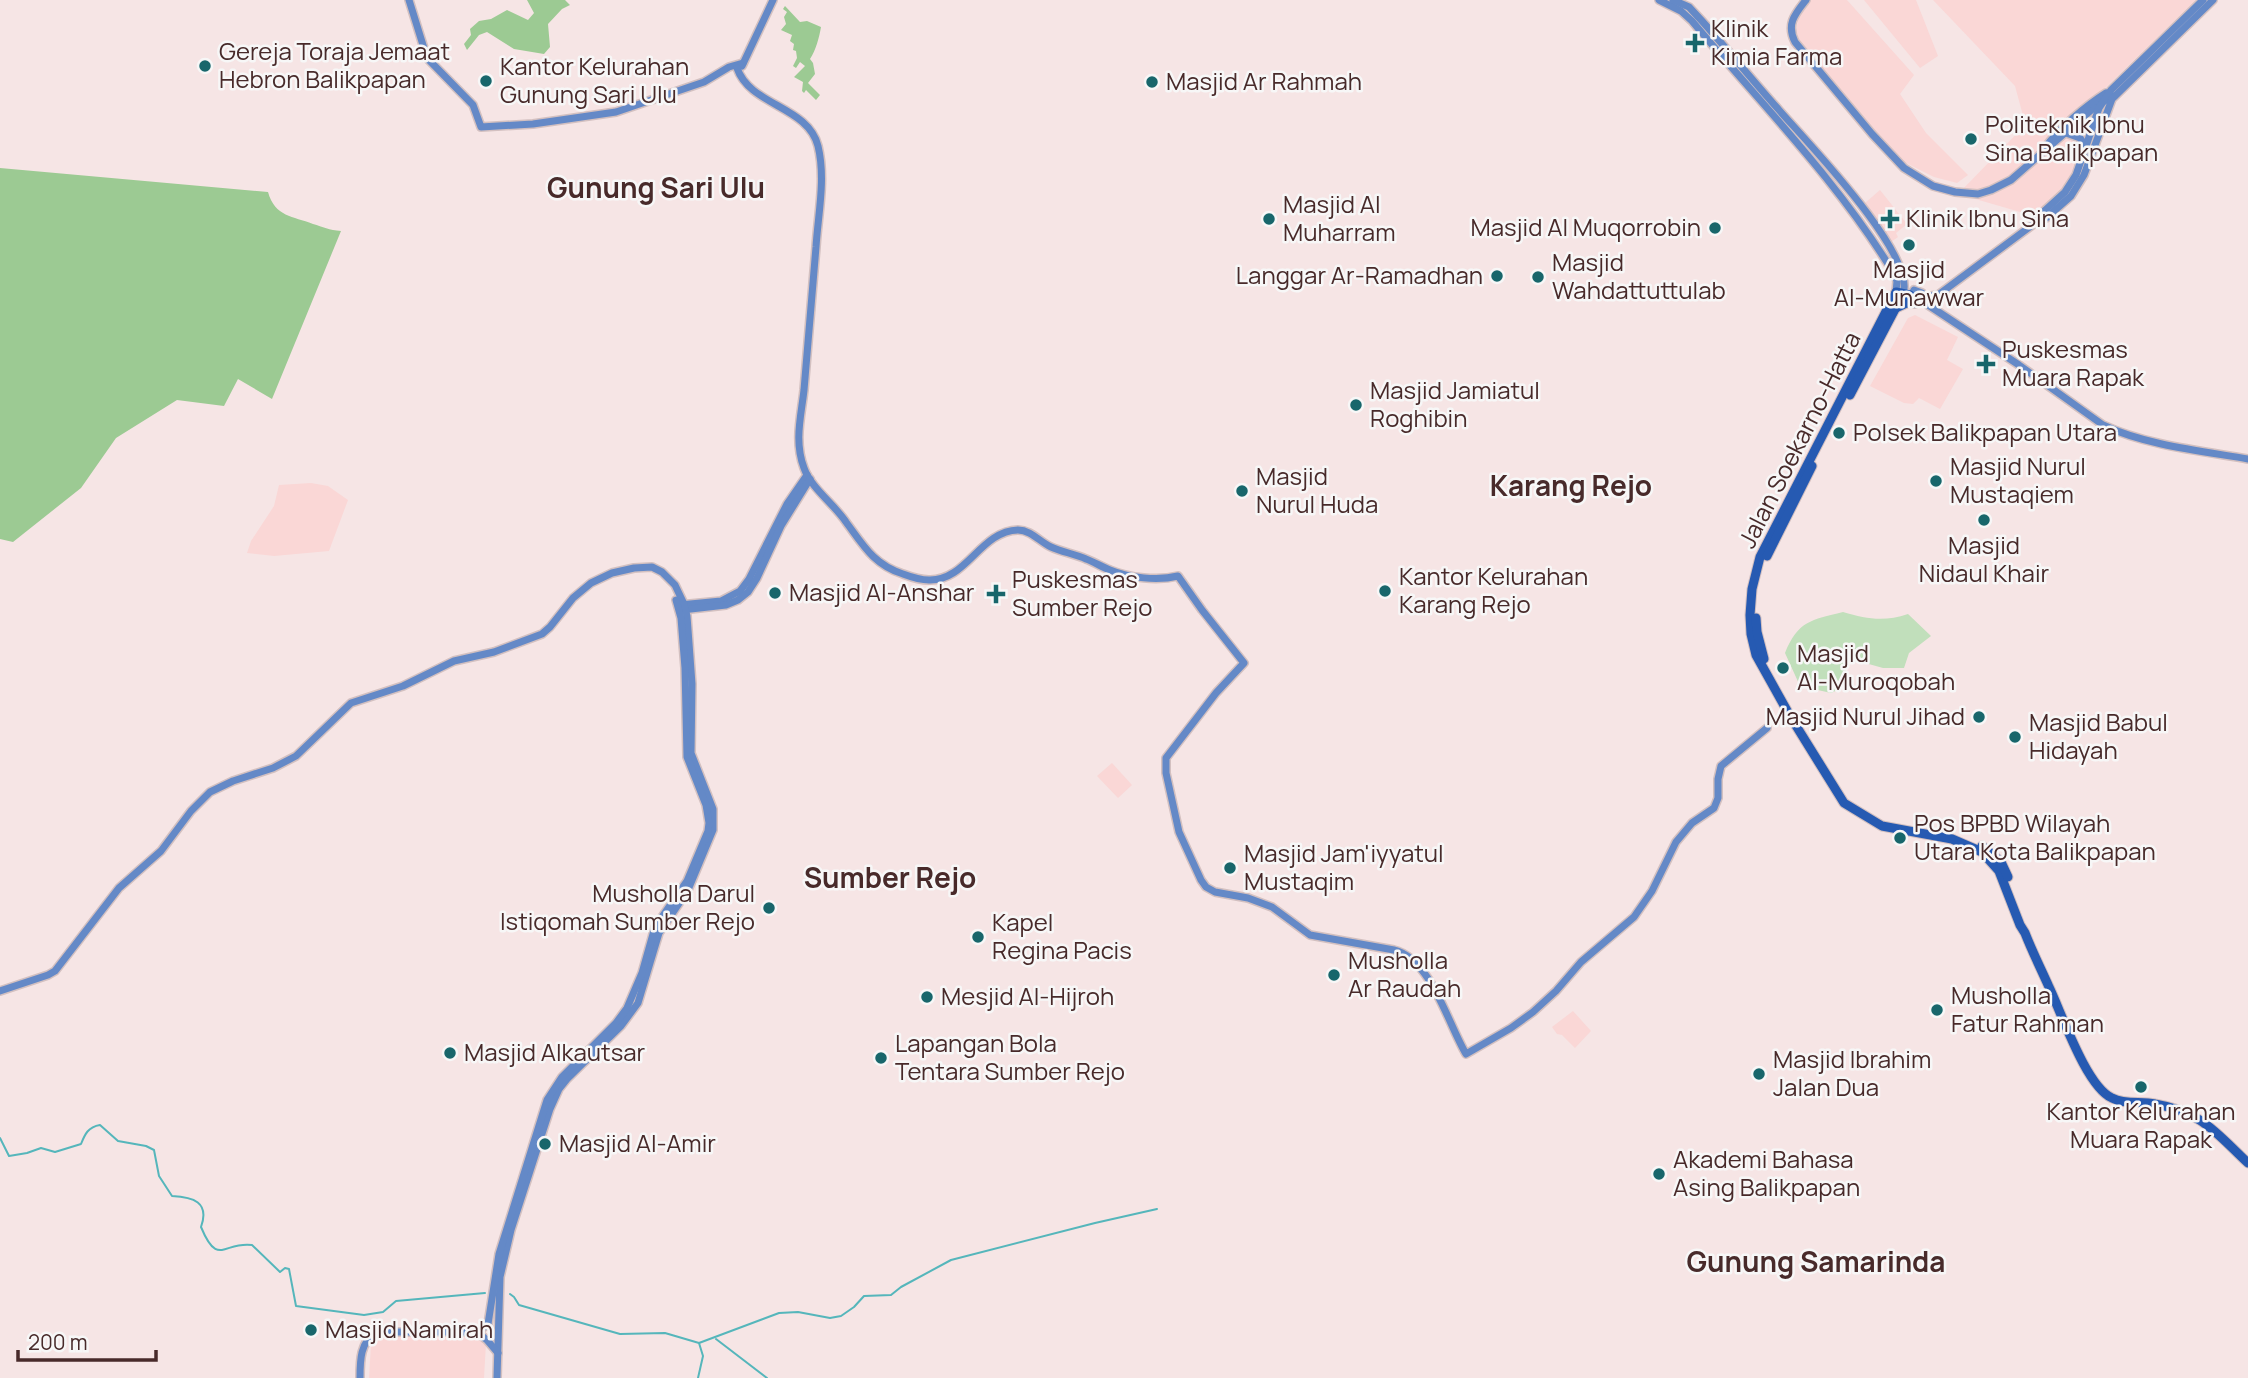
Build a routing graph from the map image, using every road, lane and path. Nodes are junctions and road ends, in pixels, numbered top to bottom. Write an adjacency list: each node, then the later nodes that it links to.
1 (409, 0): 9 (main road)
2 (771, 0): 9 (main road)
3 (1659, 0): 17 (main road)
4 (1673, 0): 16 (main road)
5 (1806, 0): 14 (main road)
6 (2203, 0): 8 (main road)
7 (2213, 0): 8 (main road)
8 (2162, 44): 10 (main road)
9 (740, 65): 19 (main road)
10 (2113, 93): 11 (main road); 14 (main road); 15 (main road)
11 (2105, 99): 12 (main road); 13 (main road)
12 (2066, 133): 13 (main road); 14 (main road)
13 (2086, 147): 15 (main road)
14 (2043, 151)
15 (2035, 223): 18 (main road)
16 (1903, 275): 17 (main road); 18 (main road)
17 (1905, 296): 18 (main road); 18 (main road); 26 (highway, Jalan Soekarno-Hatta); 26 (highway, Jalan Soekarno-Hatta)
18 (1923, 297): 20 (main road)
19 (800, 456): 21 (main road); 23 (main road)
20 (2248, 460)
21 (808, 477): 22 (main road); 23 (main road)
22 (820, 491): 23 (main road); 25 (main road)
23 (797, 494): 24 (main road)
24 (685, 609): 27 (main road); 28 (main road)
25 (1767, 728)
26 (1902, 829): 29 (highway, Jalan Soekarno-Hatta)
27 (672, 909): 30 (main road); 30 (main road)
28 (0, 991)
29 (2248, 1163)
30 (498, 1275): 31 (main road)
31 (495, 1295): 32 (main road); 33 (main road)
32 (480, 1330): 33 (main road); 34 (main road)
33 (498, 1353): 35 (main road)
34 (360, 1378)
35 (497, 1378)

